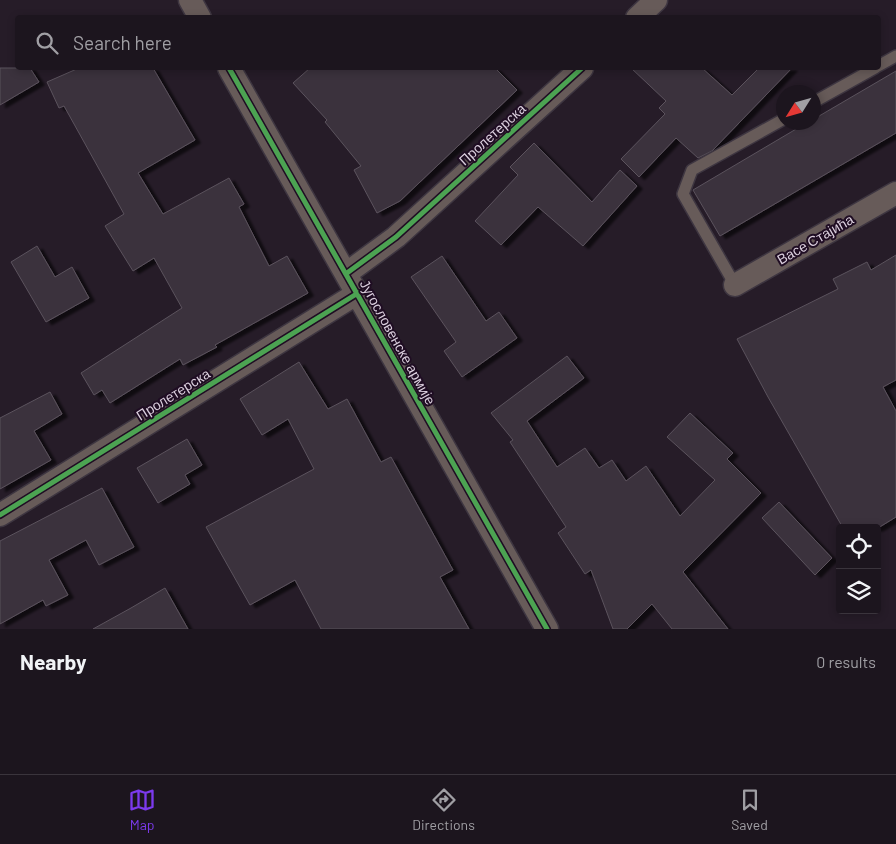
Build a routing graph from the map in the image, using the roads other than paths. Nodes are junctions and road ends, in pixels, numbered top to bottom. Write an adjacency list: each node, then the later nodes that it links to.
1 (190, 0): 3 (street)
2 (656, 0): 4 (street)
3 (198, 15)
4 (640, 15)
5 (896, 56): 6 (lane)
6 (881, 64)
7 (230, 70): 13 (street, Југословенске армије)
8 (580, 70): 13 (street, Пролетерска)
9 (871, 70): 10 (lane)
10 (821, 98)
11 (776, 123): 14 (lane)
12 (896, 193): 14 (street, Васе Стајића)
13 (347, 273): 15 (street, Југословенске армије)
14 (735, 285)
15 (358, 293): 16 (street, Пролетерска); 17 (street, Југословенске армије)
16 (0, 514)
17 (547, 629)

